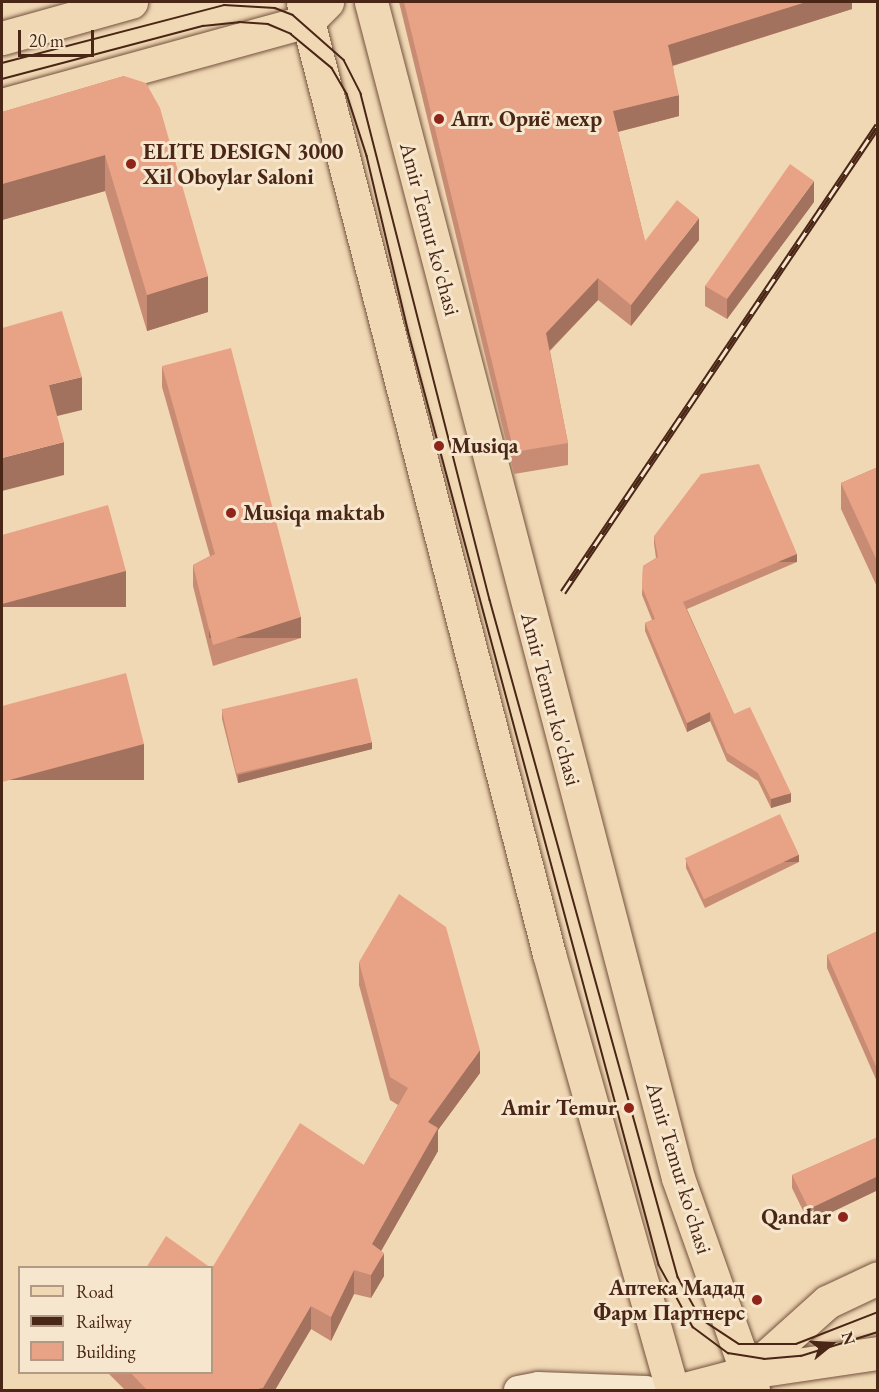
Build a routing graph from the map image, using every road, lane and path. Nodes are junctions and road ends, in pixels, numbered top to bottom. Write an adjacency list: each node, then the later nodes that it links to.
1 (370, 2): 8 (main road, Amir Temur ko'chasi)
2 (113, 4): 4 (main road)
3 (313, 8): 5 (main road); 11 (main road)
4 (2, 38)
5 (2, 105)
6 (878, 1278): 8 (main road)
7 (878, 1353): 8 (main road)
8 (751, 1381): 12 (main road)
9 (518, 1390): 10 (street)
10 (646, 1390)
11 (672, 1390)
12 (681, 1390)

